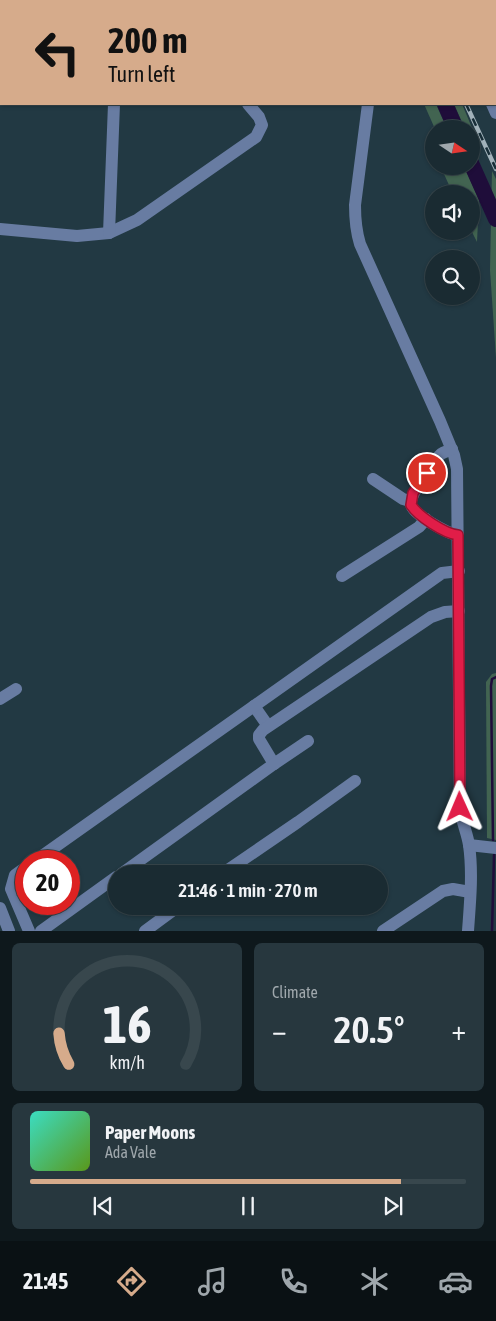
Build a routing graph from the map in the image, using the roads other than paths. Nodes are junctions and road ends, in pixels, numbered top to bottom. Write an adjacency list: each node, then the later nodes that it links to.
1 (114, 105): 5 (street)
2 (249, 105): 5 (street)
3 (368, 105): 6 (street)
4 (0, 229): 5 (street)
5 (109, 233)
6 (452, 450): 8 (street); 10 (street)
7 (373, 479): 8 (street)
8 (410, 502): 9 (street)
9 (426, 519): 10 (street); 12 (street)
10 (458, 535): 11 (street)
11 (459, 571): 13 (street); 16 (street)
12 (342, 576)
13 (459, 611): 17 (street); 21 (street)
14 (16, 689): 15 (street)
15 (0, 699)
16 (254, 706): 17 (street); 23 (street)
17 (268, 726): 19 (street)
18 (308, 741): 19 (street)
19 (274, 764): 24 (street)
20 (355, 781): 25 (street)
21 (469, 845): 22 (street); 28 (street)
22 (496, 848)
23 (51, 850)
24 (134, 865)
25 (235, 865)
26 (15, 875): 29 (street)
27 (108, 883): 35 (street)
28 (470, 892): 37 (street); 38 (street)
29 (15, 898)
30 (0, 908): 33 (street)
31 (22, 915): 34 (street)
32 (167, 915): 36 (street)
33 (9, 931)
34 (29, 931)
35 (41, 931)
36 (145, 931)
37 (383, 931)
38 (468, 931)

